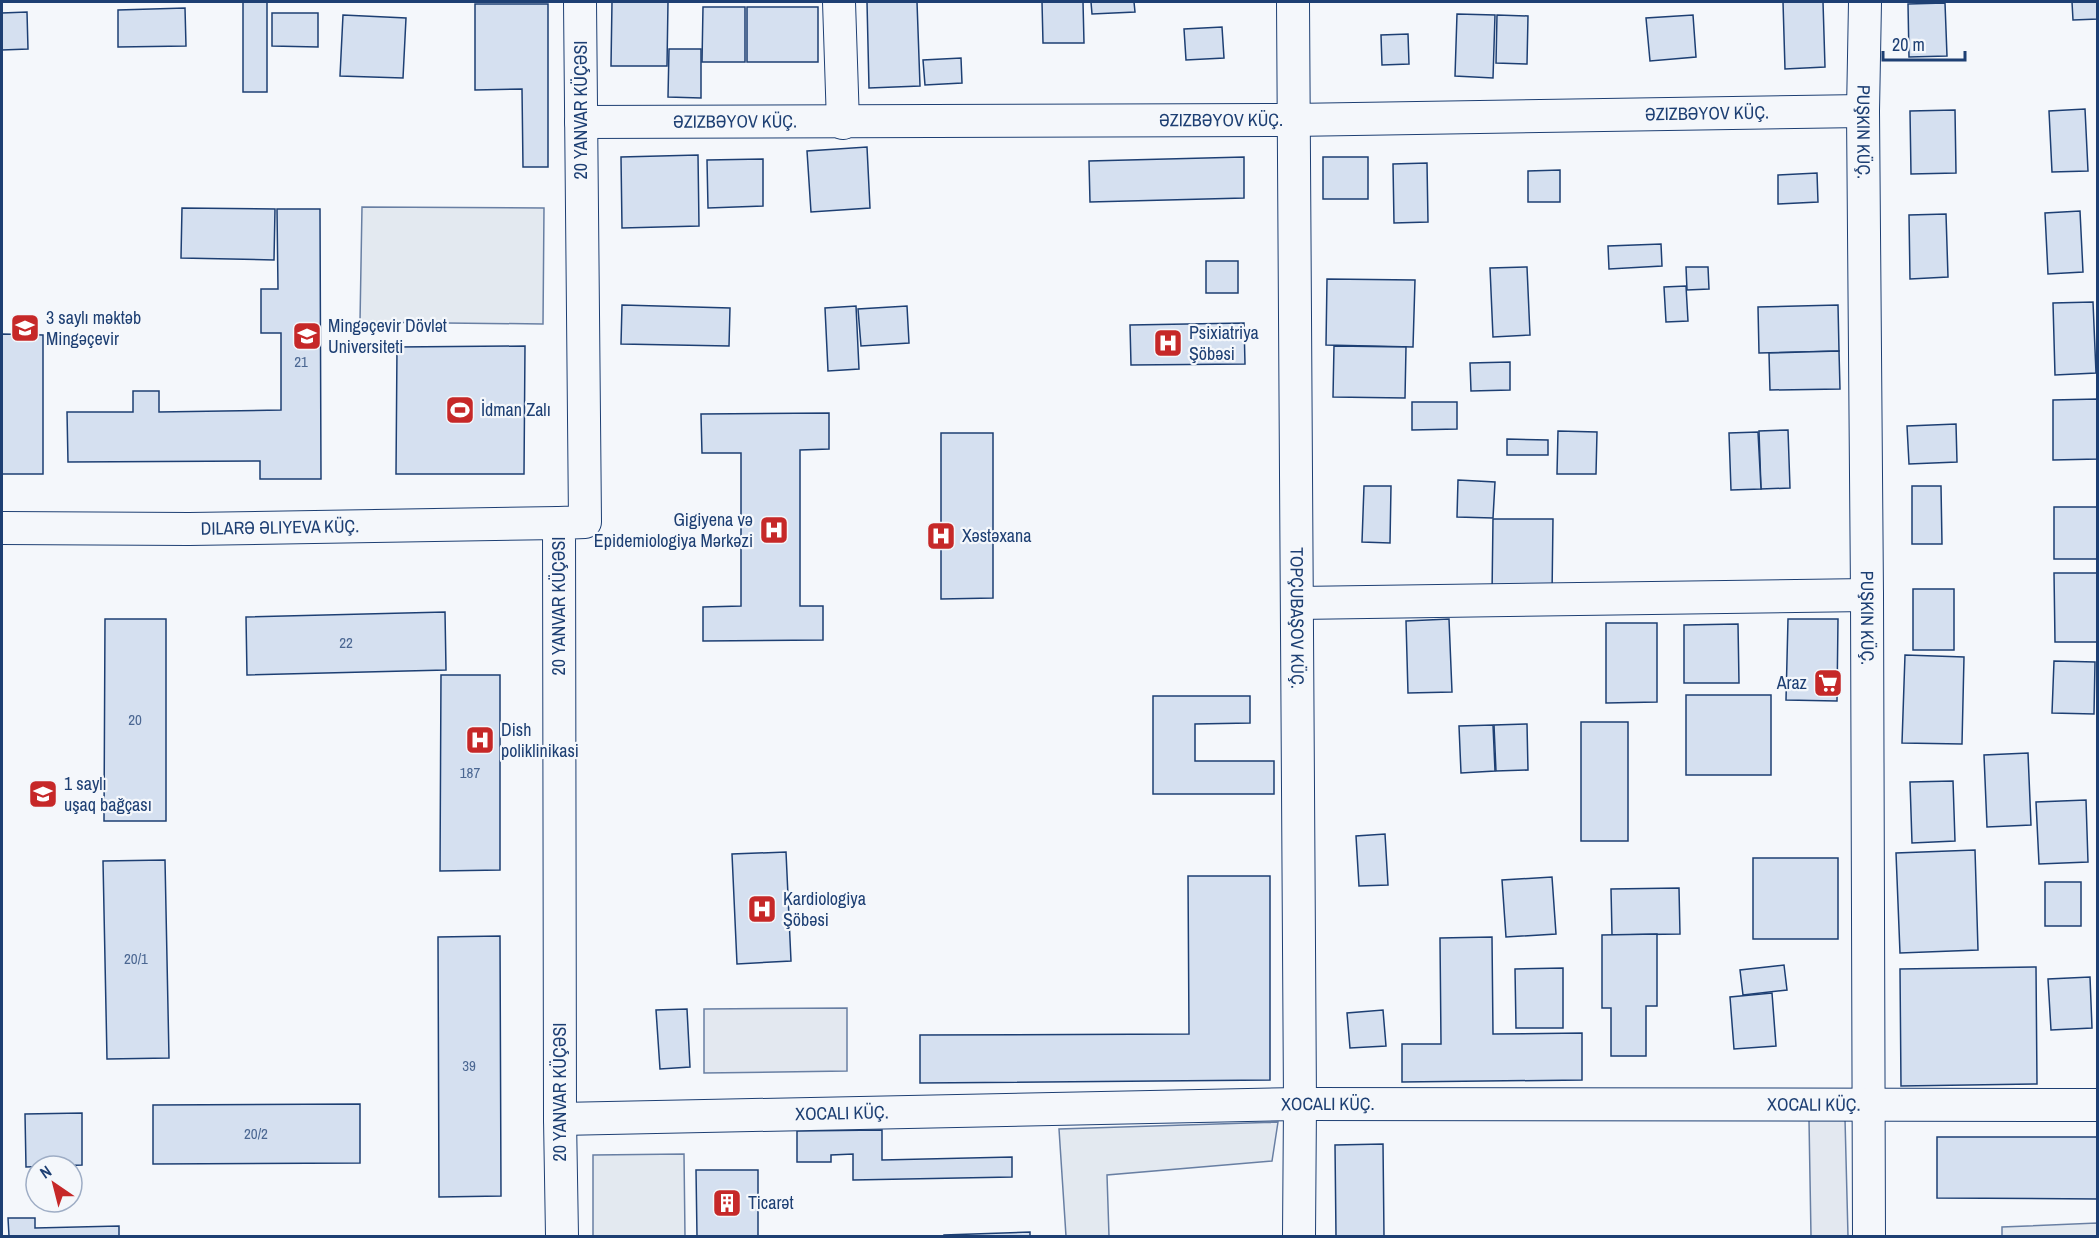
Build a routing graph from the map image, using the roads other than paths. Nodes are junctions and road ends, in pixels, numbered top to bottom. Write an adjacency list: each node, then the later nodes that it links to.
1 (580, 2): 7 (street, 20 YANVAR KÜÇƏSI)
2 (839, 2): 8 (street)
3 (1293, 2): 6 (street, TOPÇUBAŞOV KÜÇ.)
4 (1865, 2): 5 (street, PUŞKIN KÜÇ.)
5 (1863, 111): 6 (street, ƏZIZBƏYOV KÜÇ.); 11 (street, PUŞKIN KÜÇ.)
6 (1292, 120): 8 (street, ƏZIZBƏYOV KÜÇ.); 12 (street, TOPÇUBAŞOV KÜÇ.)
7 (581, 122): 8 (street, ƏZIZBƏYOV KÜÇ.); 9 (street, 20 YANVAR KÜÇƏSI)
8 (843, 123)
9 (559, 523): 10 (street, DILARƏ ƏLIYEVA KÜÇ.); 16 (street, 20 YANVAR KÜÇƏSI)
10 (2, 528)
11 (1867, 595): 12 (street); 14 (street, PUŞKIN KÜÇ.)
12 (1297, 603): 13 (street, TOPÇUBAŞOV KÜÇ.)
13 (1300, 1104): 14 (street); 16 (street); 18 (street, TOPÇUBAŞOV KÜÇ.)
14 (1868, 1105): 15 (street); 19 (street, PUŞKIN KÜÇ.)
15 (2097, 1105)
16 (560, 1119): 17 (street, 20 YANVAR KÜÇƏSI)
17 (562, 1236)
18 (1299, 1236)
19 (1869, 1236)

